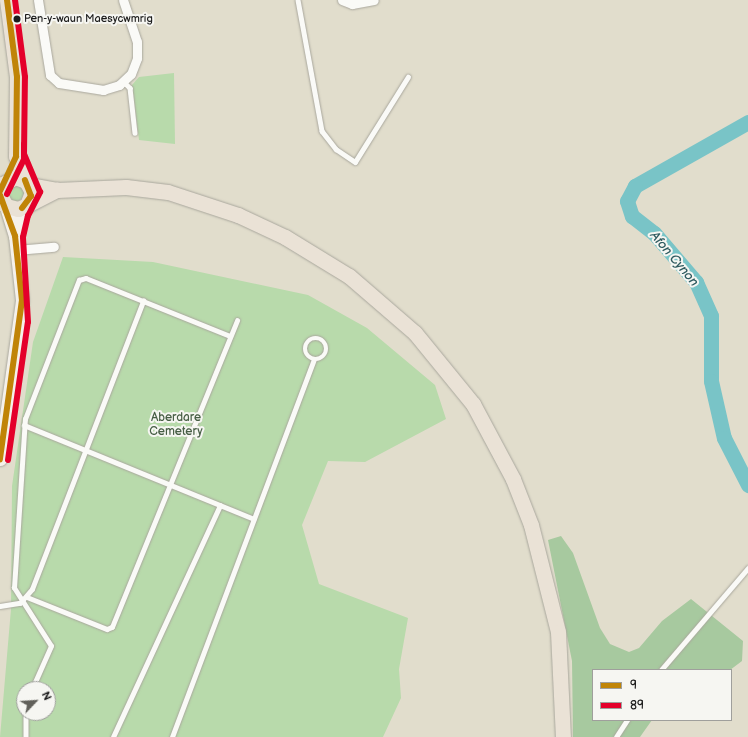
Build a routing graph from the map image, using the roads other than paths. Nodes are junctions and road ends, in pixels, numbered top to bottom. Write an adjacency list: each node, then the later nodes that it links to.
1 (6, 0): 10 (main road)
2 (38, 0): 8 (street)
3 (123, 0): 8 (street)
4 (298, 0): 7 (lane)
5 (342, 0): 6 (street)
6 (374, 0)
7 (408, 77)
8 (123, 81): 9 (lane)
9 (135, 133)
10 (16, 156): 11 (main road); 12 (main road)
11 (27, 183): 12 (main road); 13 (main road); 15 (main road)
12 (4, 186)
13 (57, 190): 15 (main road); 39 (main road)
14 (3, 201): 15 (main road); 16 (main road)
15 (25, 206): 16 (main road)
16 (16, 243): 17 (street); 24 (main road)
17 (54, 247)
18 (143, 301): 20 (lane); 22 (lane); 23 (lane)
19 (237, 321): 20 (lane)
20 (230, 336): 25 (lane)
21 (313, 361): 21 (lane); 27 (lane)
22 (24, 425): 23 (lane); 30 (lane)
23 (86, 450): 25 (lane); 29 (lane)
24 (0, 459)
25 (169, 484): 26 (lane); 29 (lane)
26 (220, 505): 27 (lane); 37 (lane)
27 (254, 519): 38 (lane)
28 (748, 568): 32 (lane)
29 (27, 598): 30 (lane)
30 (20, 603): 31 (lane); 33 (lane)
31 (0, 606)
32 (663, 669)
33 (36, 681)
34 (26, 721): 36 (lane)
35 (626, 721): 40 (lane)
36 (26, 737)
37 (113, 737)
38 (172, 737)
39 (563, 737)
40 (616, 737)

